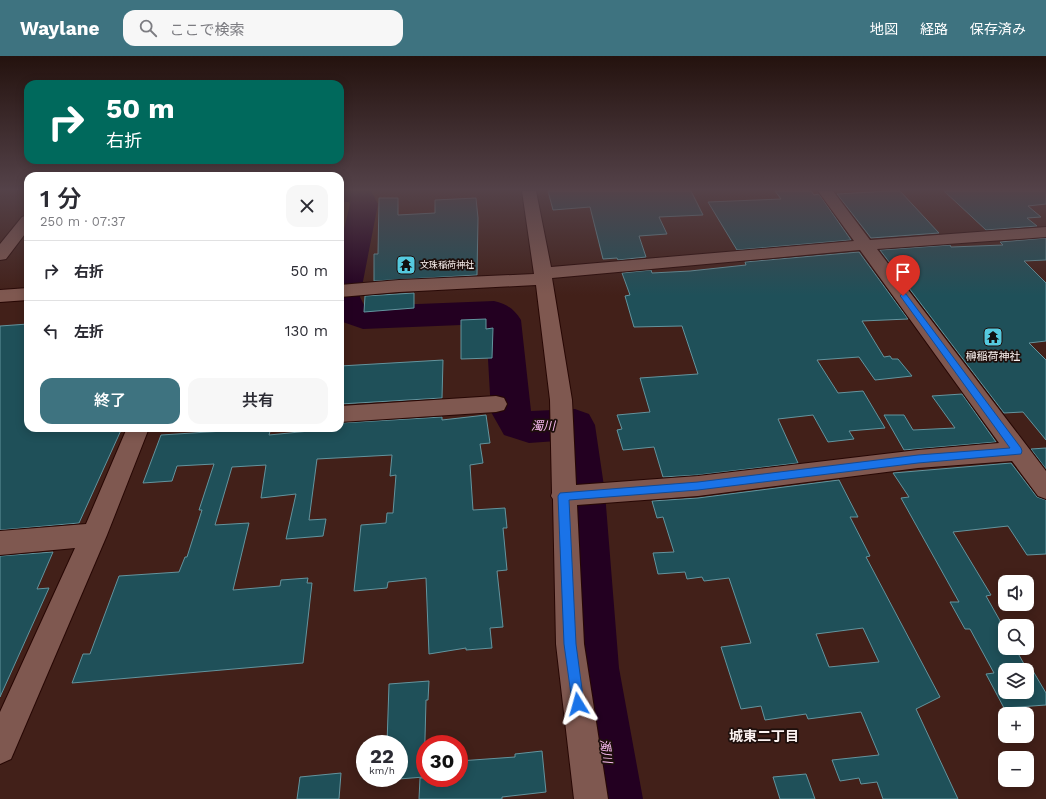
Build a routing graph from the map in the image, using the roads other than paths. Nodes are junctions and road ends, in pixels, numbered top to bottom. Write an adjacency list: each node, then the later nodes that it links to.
1 (23, 226): 6 (street)
2 (535, 226): 7 (street)
3 (851, 226): 5 (street)
4 (1046, 232): 5 (street)
5 (866, 245): 7 (street); 14 (street)
6 (0, 255)
7 (544, 276): 8 (street); 16 (street)
8 (344, 291)
9 (24, 294): 10 (street)
10 (0, 296)
11 (496, 404): 12 (street)
12 (344, 414)
13 (136, 432): 17 (street)
14 (1017, 451): 15 (street); 16 (street)
15 (1046, 489)
16 (563, 496): 20 (street)
17 (94, 535): 18 (street); 19 (street)
18 (0, 543)
19 (0, 748)
20 (591, 799)

